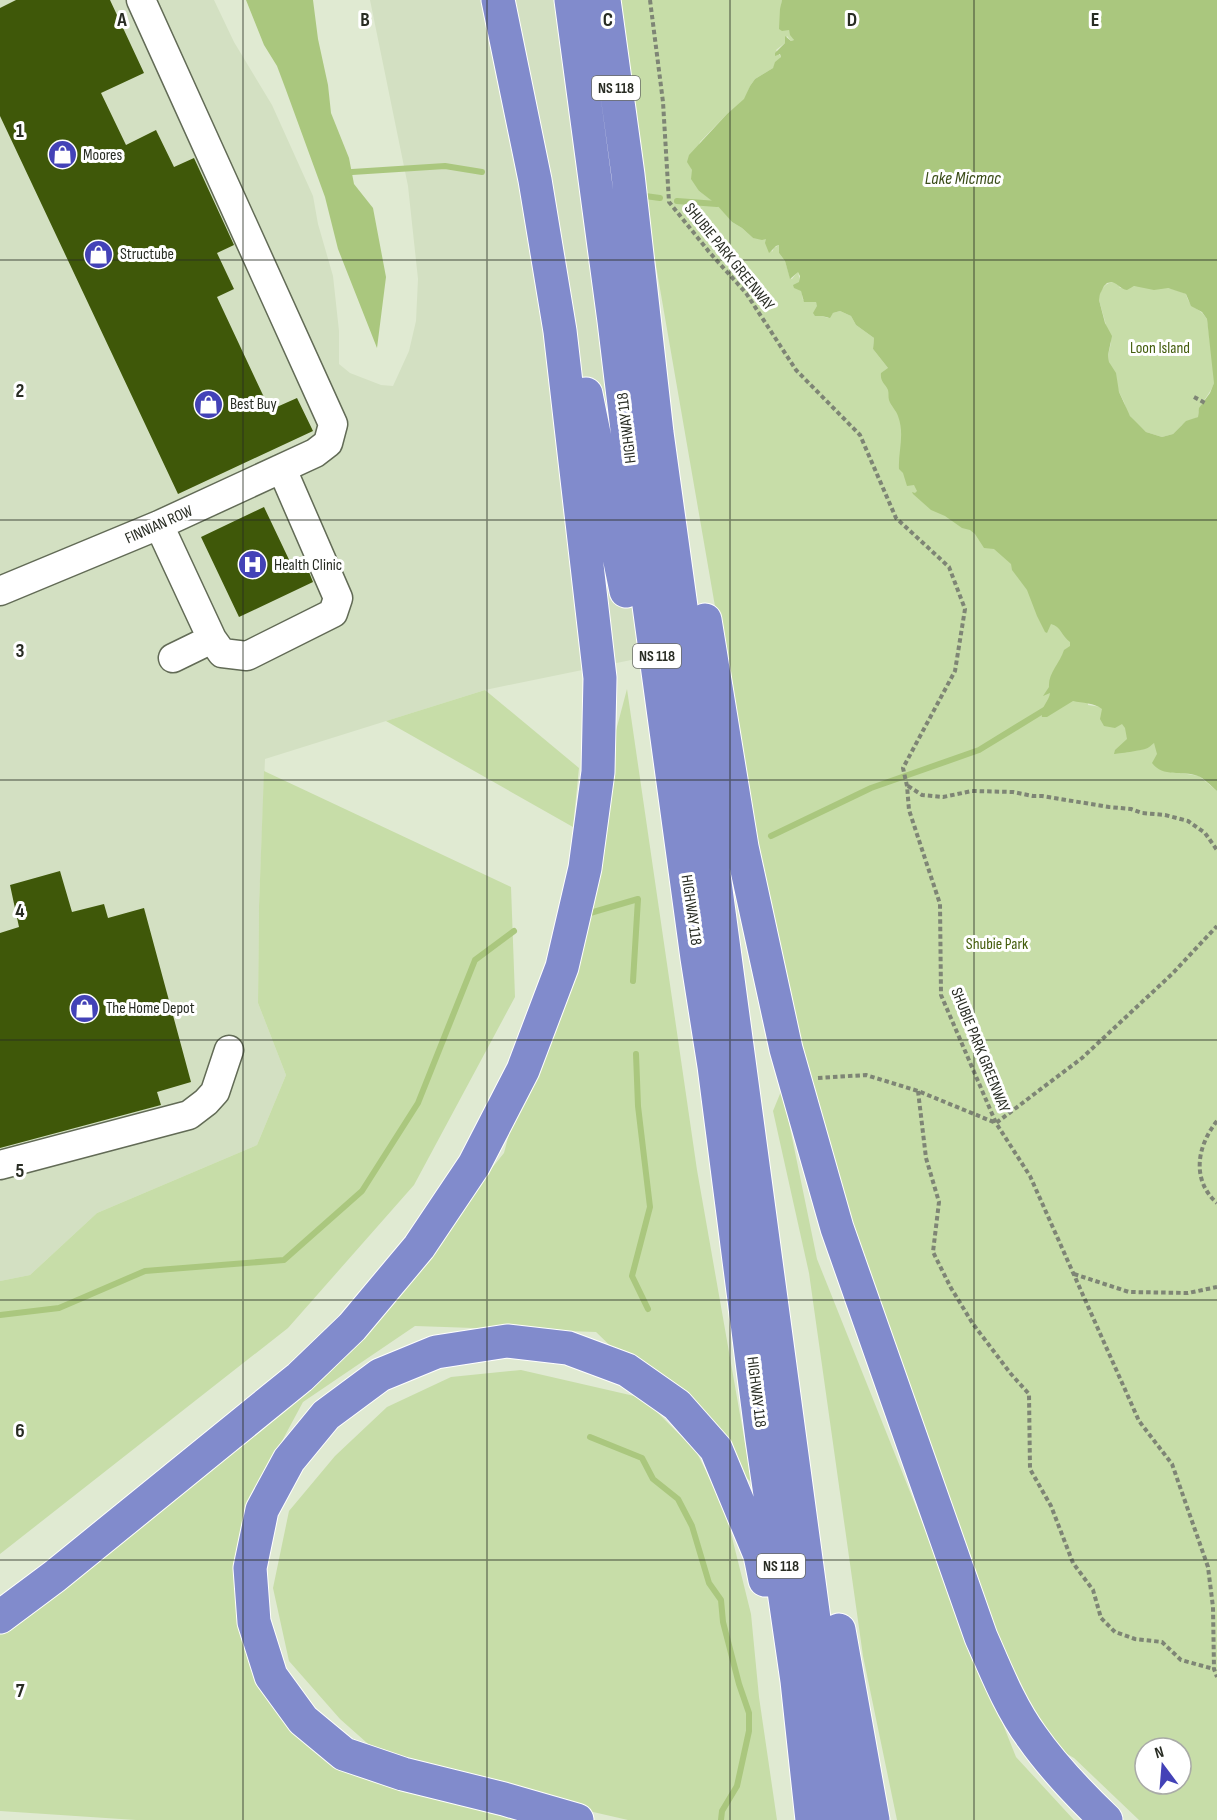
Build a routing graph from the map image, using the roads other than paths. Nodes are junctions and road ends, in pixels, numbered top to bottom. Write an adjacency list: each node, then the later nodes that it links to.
1 (141, 0): 7 (street, FINNIAN ROW)
2 (498, 0): 6 (highway)
3 (571, 0): 14 (highway, HIGHWAY 118 / NS 118)
4 (604, 0): 5 (highway, HIGHWAY 118 / NS 118)
5 (628, 175): 15 (highway, HIGHWAY 118 / NS 118); 21 (highway)
6 (535, 180): 14 (highway); 16 (highway)
7 (282, 469): 8 (street, FINNIAN ROW); 10 (street)
8 (159, 525): 9 (street, FINNIAN ROW); 10 (street)
9 (0, 591)
10 (212, 639): 11 (street)
11 (173, 658)
12 (229, 1050): 13 (street)
13 (0, 1165)
14 (746, 1312): 18 (highway, HIGHWAY 118 / NS 118)
15 (790, 1434): 19 (highway, HIGHWAY 118 / NS 118); 20 (highway)
16 (0, 1617)
17 (577, 1820): 18 (highway)
18 (810, 1820)
19 (841, 1820)
20 (873, 1820)
21 (1106, 1820)

